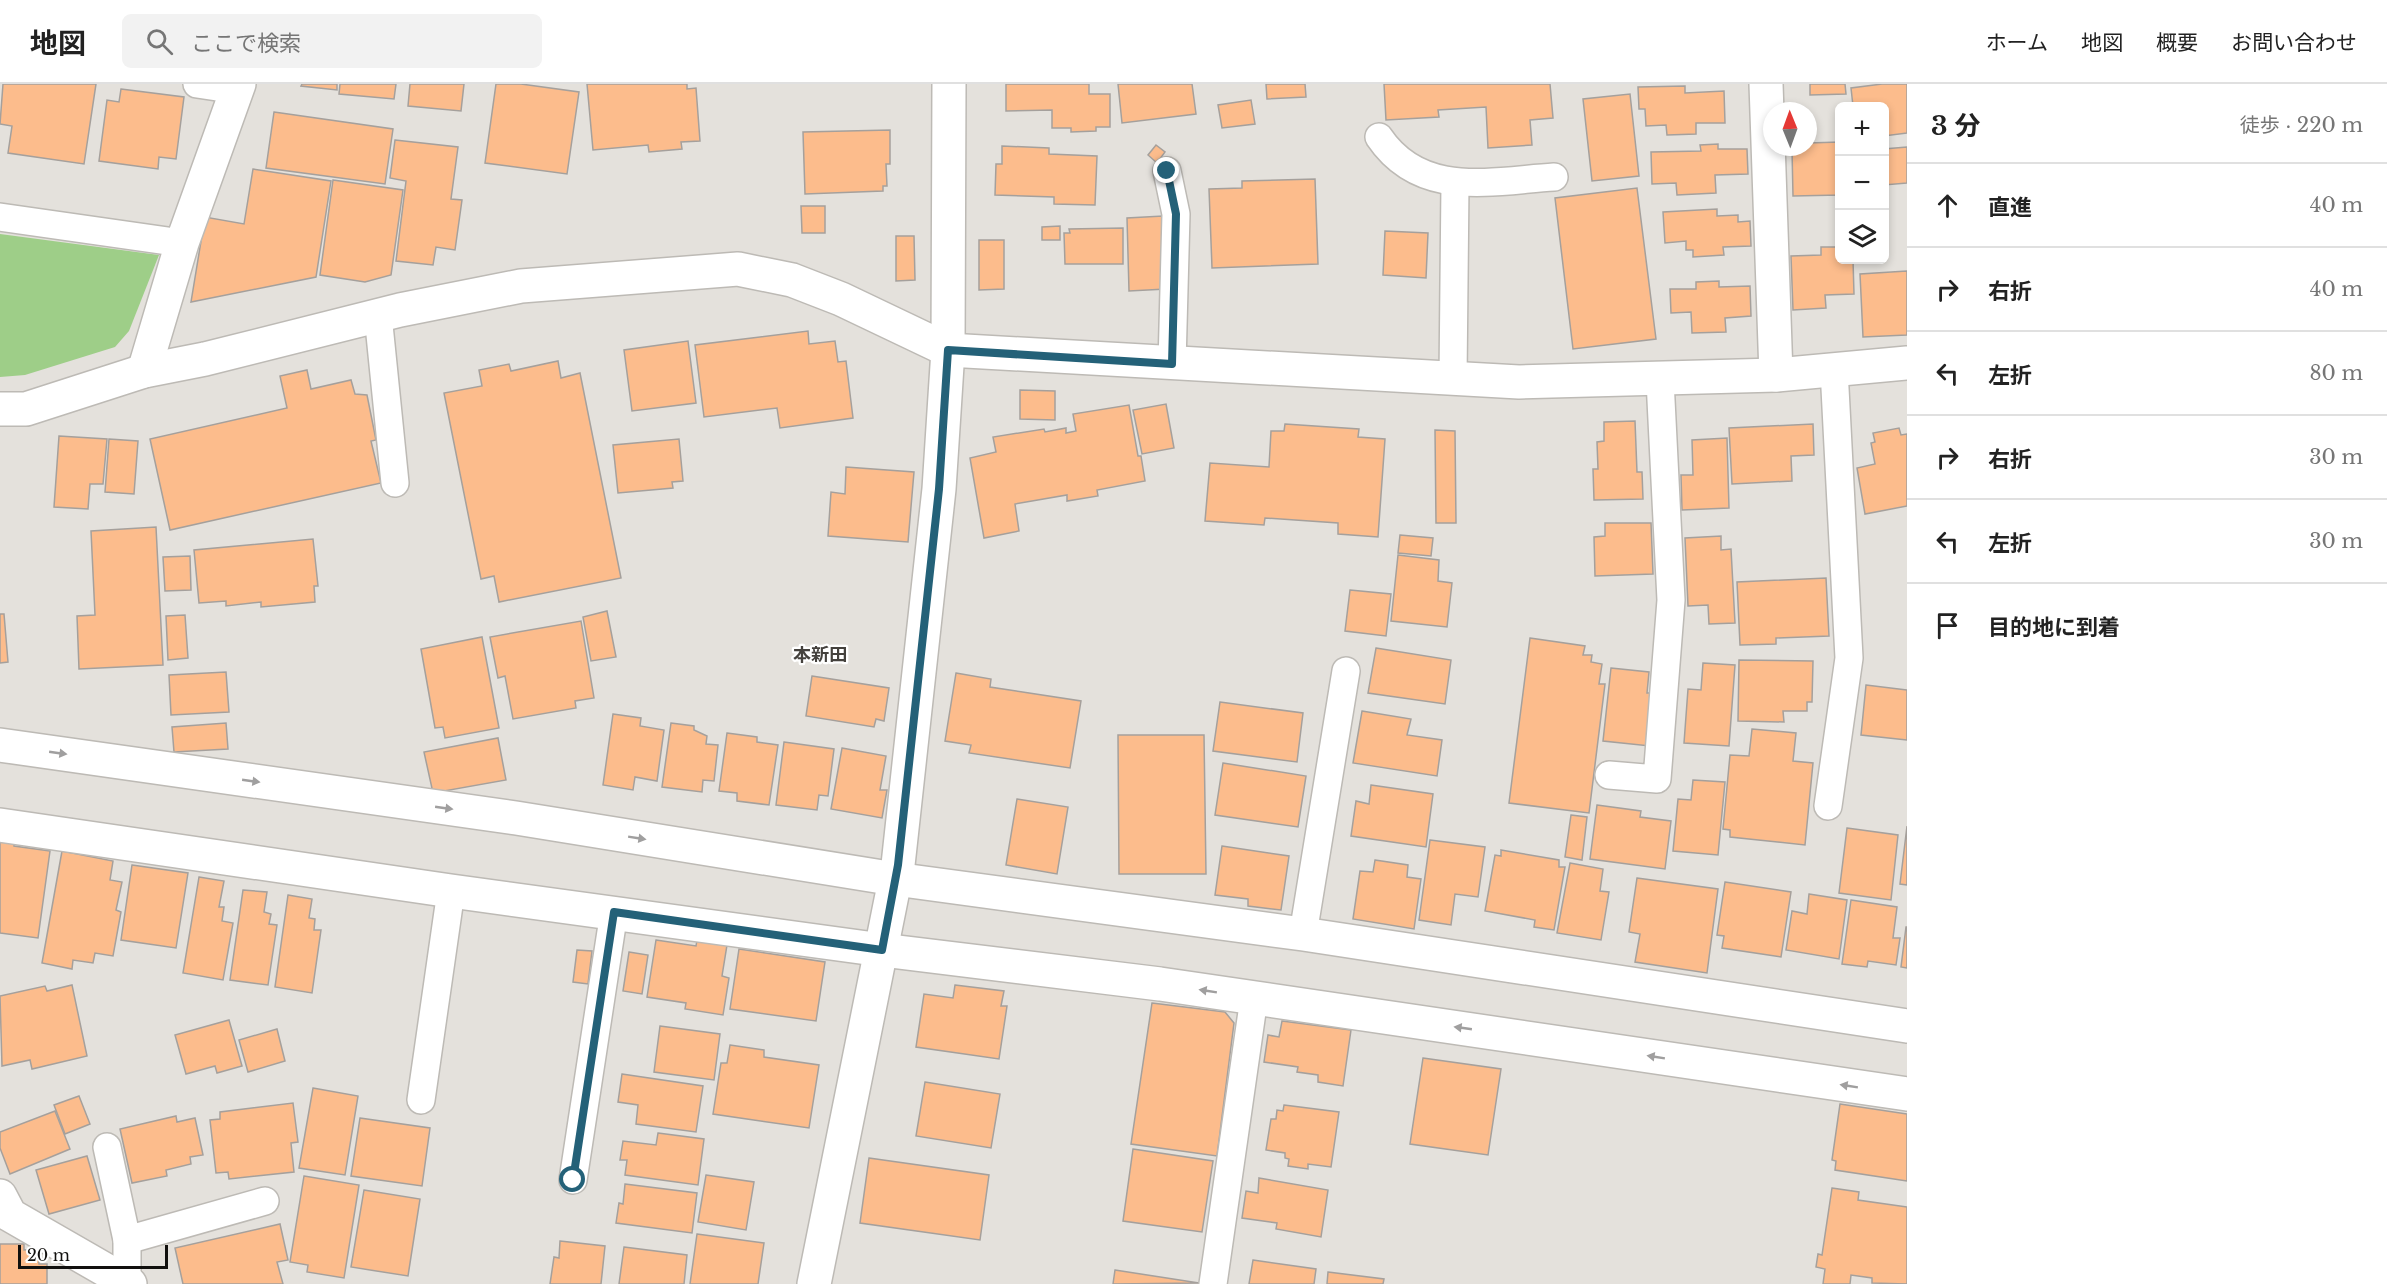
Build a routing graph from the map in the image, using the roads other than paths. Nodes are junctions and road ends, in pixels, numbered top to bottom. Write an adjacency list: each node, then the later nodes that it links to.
1 (197, 84): 4 (lane)
2 (949, 84): 12 (street)
3 (1766, 84): 17 (street)
4 (238, 87): 10 (street)
5 (1380, 137): 8 (lane)
6 (1167, 171): 14 (lane)
7 (1554, 177): 8 (lane)
8 (1455, 184): 18 (lane)
9 (0, 217): 10 (lane)
10 (182, 243): 16 (street)
11 (378, 315): 12 (street); 16 (street); 21 (lane)
12 (948, 350): 14 (street); 27 (street)
13 (1907, 363): 15 (street)
14 (1172, 364): 18 (street)
15 (1834, 369): 17 (street); 25 (lane)
16 (144, 371): 20 (street)
17 (1776, 375): 19 (street)
18 (1452, 380): 19 (street)
19 (1660, 380): 24 (lane)
20 (0, 409)
21 (395, 483)
22 (1346, 671): 30 (lane)
23 (0, 745): 27 (street, one-way to 27)
24 (1609, 774)
25 (1828, 806)
26 (0, 825): 28 (street)
27 (895, 879): 30 (street); 31 (street)
28 (451, 891): 29 (street); 35 (lane)
29 (614, 912): 31 (street); 37 (lane)
30 (1303, 934): 33 (street)
31 (882, 950): 32 (street, one-way to 31); 42 (street)
32 (1254, 998): 34 (street, one-way to 32); 43 (lane)
33 (1907, 1026)
34 (1907, 1095)
35 (421, 1100)
36 (107, 1147): 40 (lane)
37 (573, 1180)
38 (265, 1201): 40 (lane)
39 (3, 1211): 41 (street)
40 (127, 1240): 41 (lane)
41 (128, 1283)
42 (814, 1284)
43 (1213, 1284)

